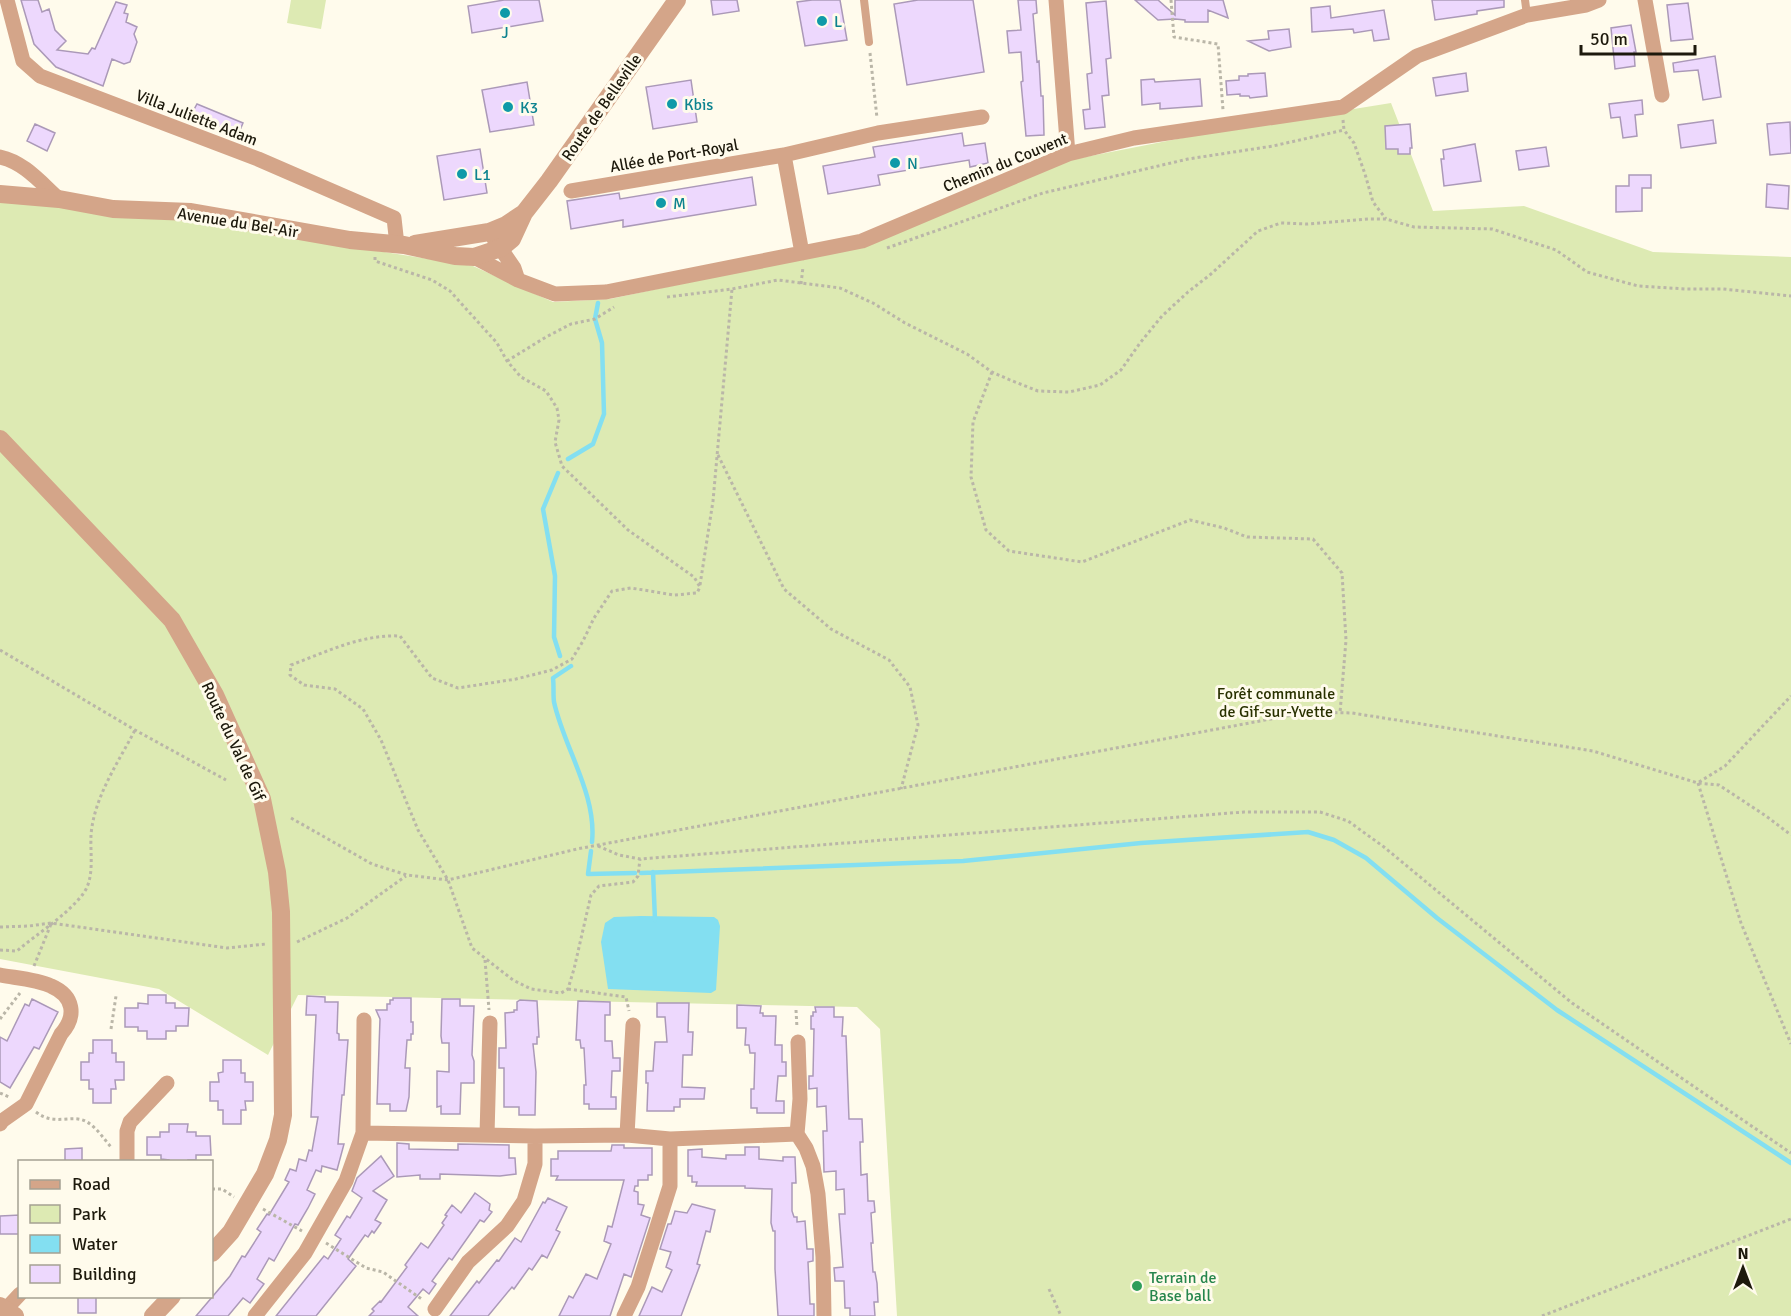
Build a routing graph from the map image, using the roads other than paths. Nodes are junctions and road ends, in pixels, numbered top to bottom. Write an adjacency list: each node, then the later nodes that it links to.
1 (7, 0): 21 (street, Villa Juliette Adam)
2 (677, 0): 17 (street, Route de Belleville)
3 (864, 0): 8 (lane)
4 (1056, 0): 11 (street)
5 (1599, 0): 7 (street, Chemin du Couvent)
6 (1646, 0): 9 (street)
7 (1526, 8): 11 (street, Chemin du Couvent)
8 (869, 42)
9 (1662, 95)
10 (982, 117): 12 (street, Allée de Port-Royal)
11 (1068, 154): 22 (street, Chemin du Couvent)
12 (784, 155): 14 (street, Allée de Port-Royal); 22 (street)
13 (0, 157): 16 (street)
14 (571, 191)
15 (0, 194): 16 (street, Avenue du Bel-Air)
16 (59, 199): 21 (street, Avenue du Bel-Air)
17 (524, 213): 18 (street, Route de Belleville); 20 (street, Route de Belleville)
18 (489, 232): 19 (street, Route de Belleville); 20 (street)
19 (450, 238): 21 (street, Route de Belleville); 23 (street)
20 (507, 243): 24 (street); 25 (street)
21 (401, 245): 23 (street)
22 (802, 253): 25 (street, Chemin du Couvent)
23 (455, 256): 24 (street)
24 (474, 257): 25 (street, Chemin du Couvent)
25 (516, 274)
26 (0, 439): 41 (street, Route du Val de Gif)
27 (0, 975): 33 (street)
28 (364, 1020): 34 (street)
29 (490, 1023): 36 (street)
30 (633, 1025): 37 (street)
31 (798, 1042): 35 (street)
32 (167, 1083): 40 (street)
33 (0, 1124)
34 (363, 1133): 36 (street); 47 (street)
35 (797, 1134): 39 (street); 49 (street)
36 (487, 1135): 38 (street)
37 (627, 1135): 38 (street); 39 (street)
38 (535, 1136): 44 (street)
39 (670, 1139): 48 (street)
40 (127, 1160)
41 (213, 1250)
42 (18, 1296): 45 (street)
43 (170, 1298): 46 (street)
44 (435, 1309)
45 (7, 1310)
46 (153, 1316)
47 (255, 1316)
48 (624, 1316)
49 (824, 1316)

